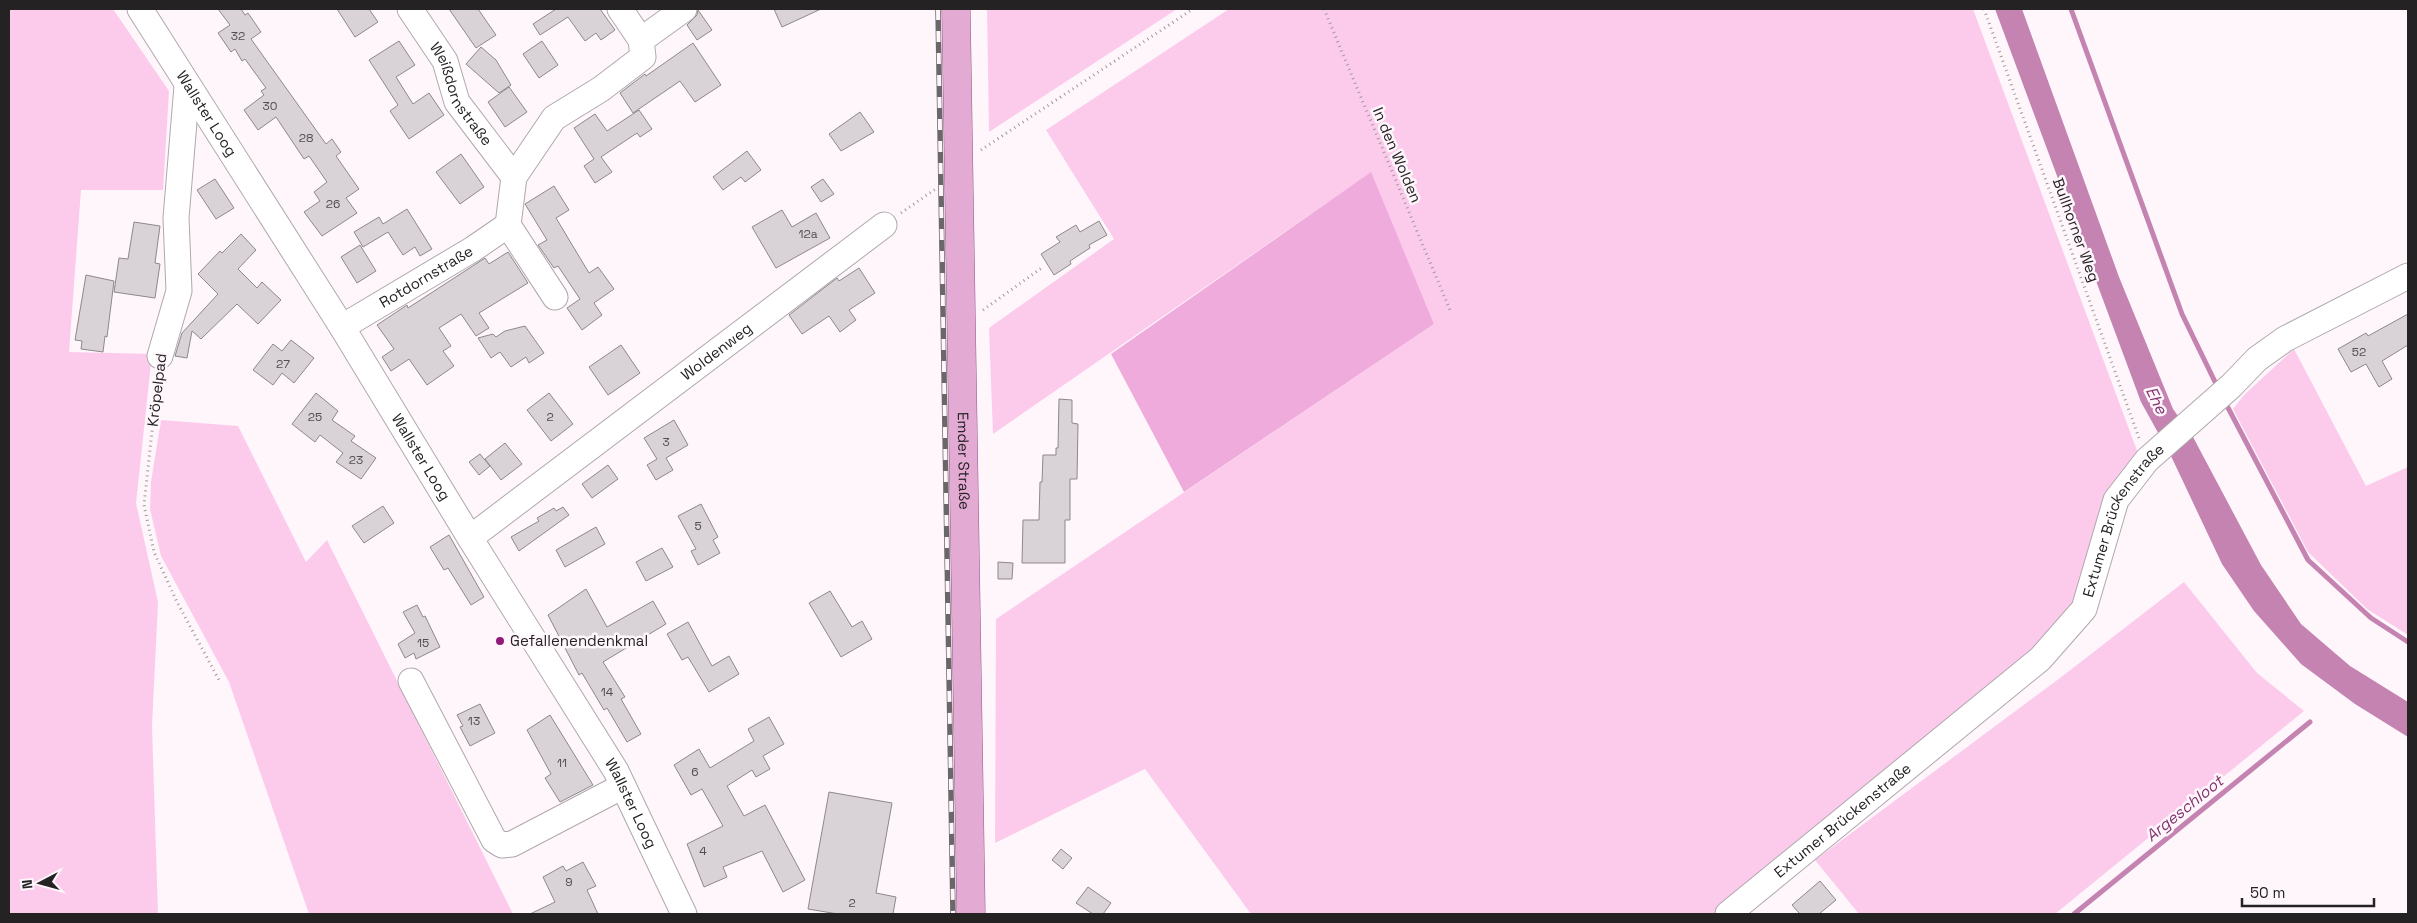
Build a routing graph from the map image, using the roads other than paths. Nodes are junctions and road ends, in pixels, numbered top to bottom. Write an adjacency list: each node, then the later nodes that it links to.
1 (140, 9): 7 (street, Wallster Loog)
2 (410, 9): 8 (street, Weißdornstraße)
3 (620, 9): 6 (street)
4 (684, 9): 6 (street)
5 (956, 9): 19 (main road, Emder Straße)
6 (642, 40): 8 (street)
7 (187, 86): 13 (street, Wallster Loog); 14 (street, Kröpelpad)
8 (514, 177): 9 (street)
9 (508, 225): 12 (street); 13 (street, Rotdornstraße)
10 (884, 225): 15 (street, Woldenweg)
11 (2408, 276): 20 (street, Extumer Brückenstraße)
12 (555, 297)
13 (342, 327): 15 (street, Wallster Loog)
14 (160, 356)
15 (470, 538): 17 (street, Wallster Loog)
16 (411, 681): 17 (street)
17 (623, 786): 18 (street, Wallster Loog)
18 (684, 914)
19 (971, 914)
20 (1728, 914)

